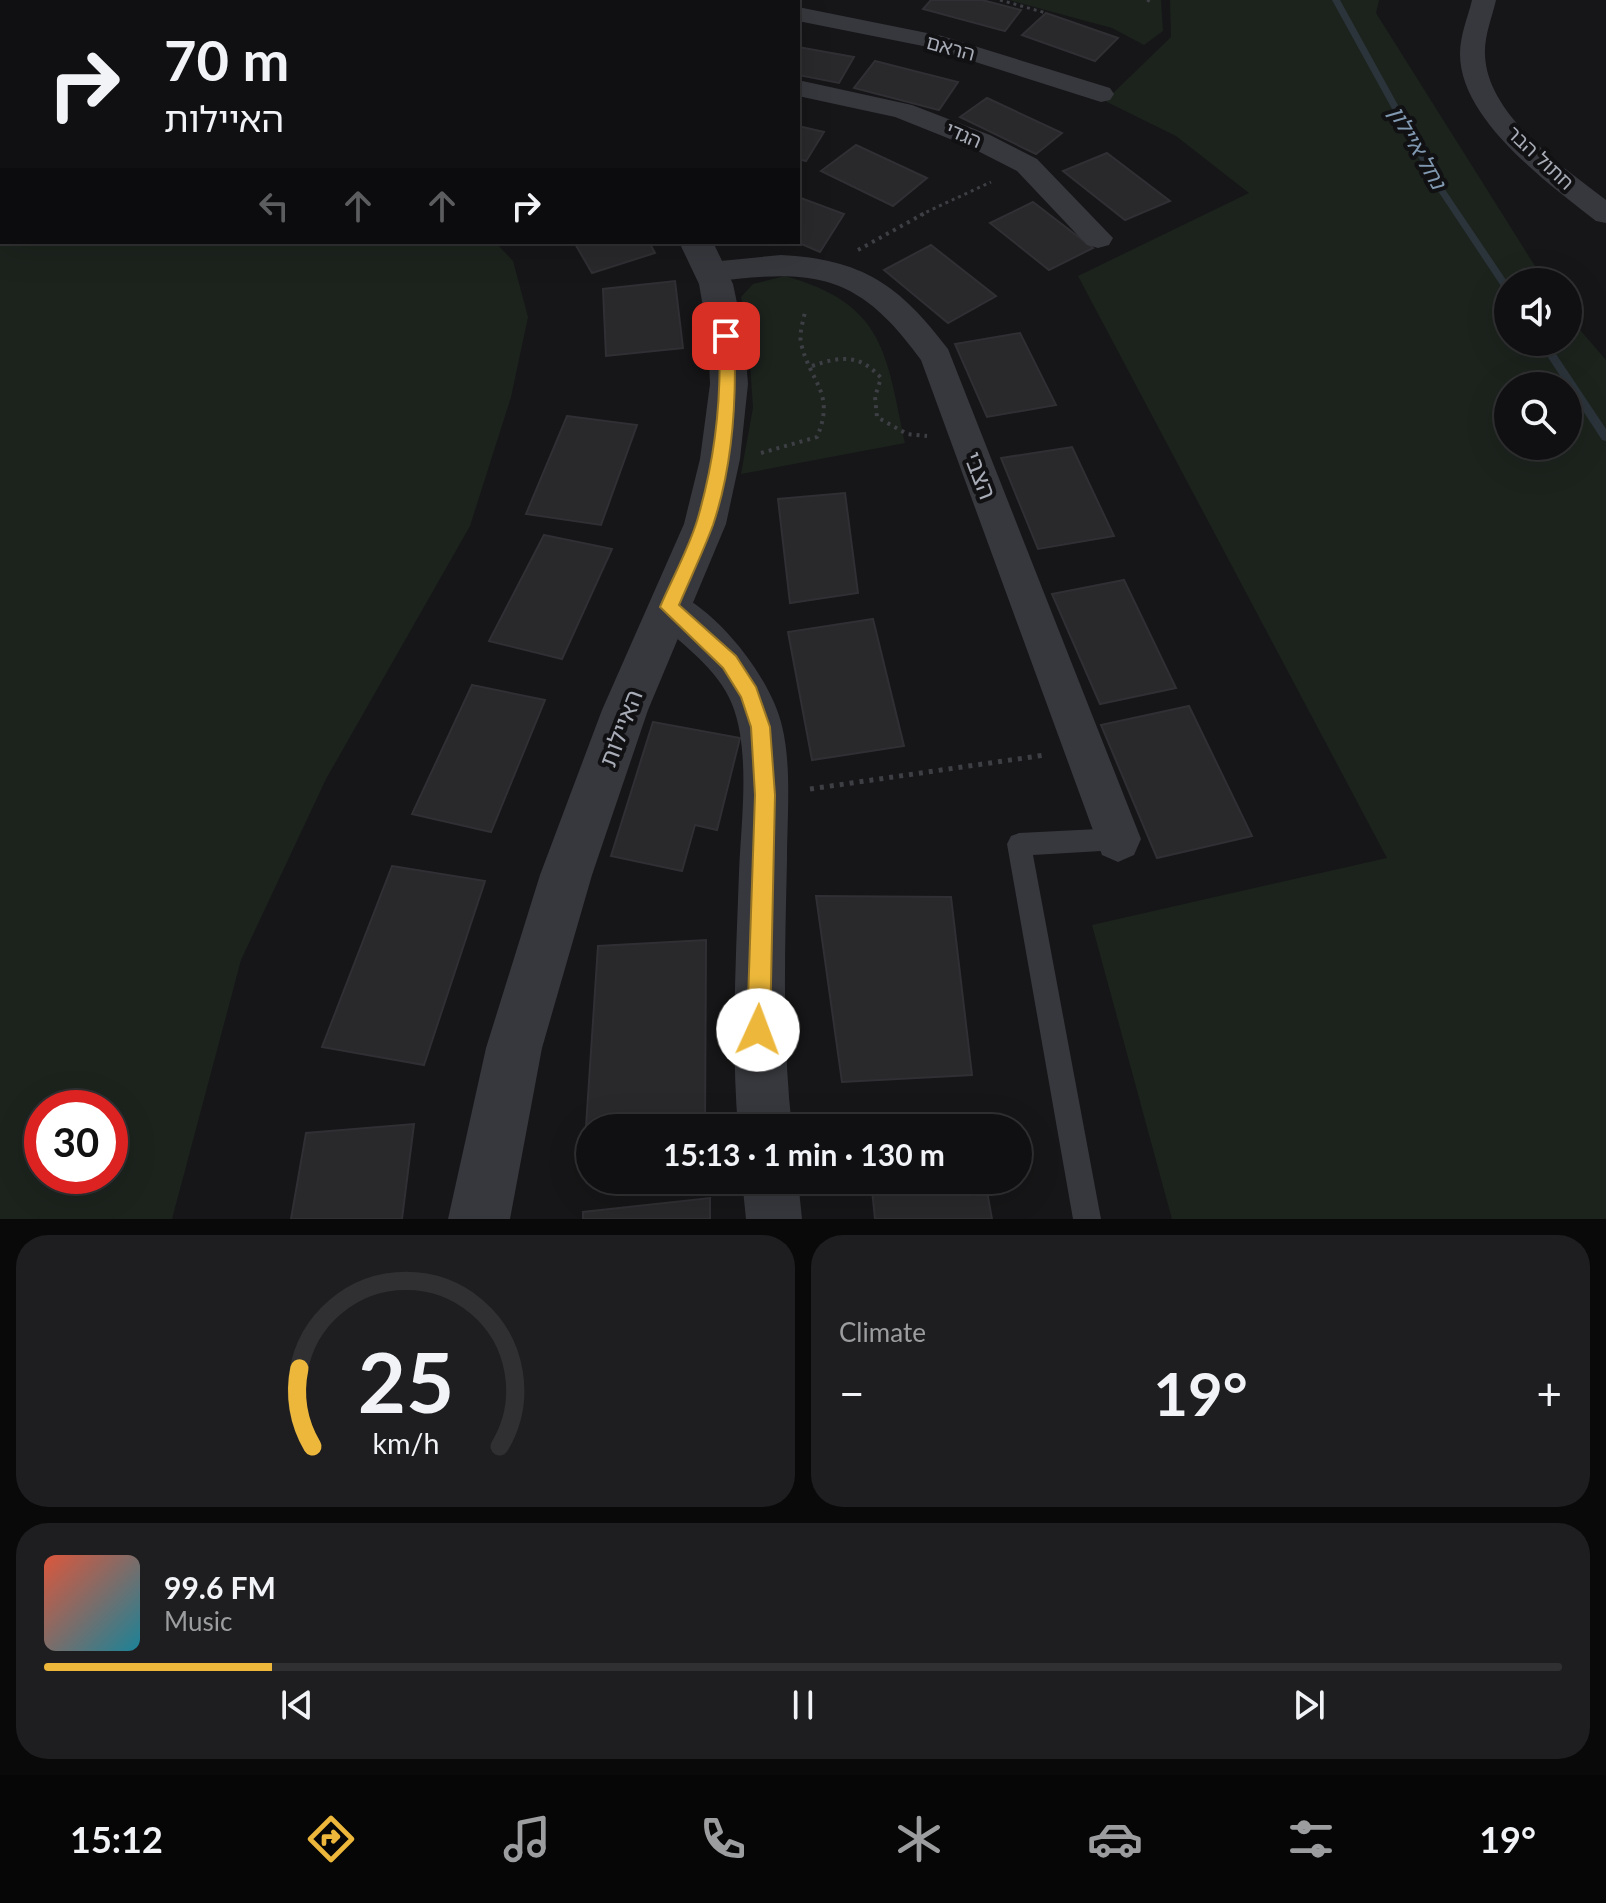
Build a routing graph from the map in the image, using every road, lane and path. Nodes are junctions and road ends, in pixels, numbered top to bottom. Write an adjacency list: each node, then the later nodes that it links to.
1 (1000, 0): 3 (path)
2 (1484, 0): 8 (street, חתול הבר)
3 (1046, 13)
4 (800, 14): 6 (street, הראם)
5 (800, 88): 7 (street, הגדי)
6 (1101, 94)
7 (1027, 165): 9 (street, הגדי); 11 (path)
8 (1606, 214)
9 (1098, 238)
10 (703, 257): 11 (street, הצבי); 15 (street, האיילות)
11 (826, 268): 14 (street, הצבי)
12 (805, 312): 13 (path)
13 (812, 366): 14 (path); 15 (path)
14 (964, 431): 17 (street, הצבי)
15 (720, 459): 16 (street, האיילות)
16 (669, 607): 18 (street); 22 (street, האיילות)
17 (1084, 750): 18 (path); 19 (street, הצבי)
18 (765, 795): 20 (street)
19 (1118, 839): 24 (lane)
20 (764, 1114)
21 (771, 1194): 23 (street)
22 (479, 1219)
23 (774, 1219)
24 (1087, 1219)

